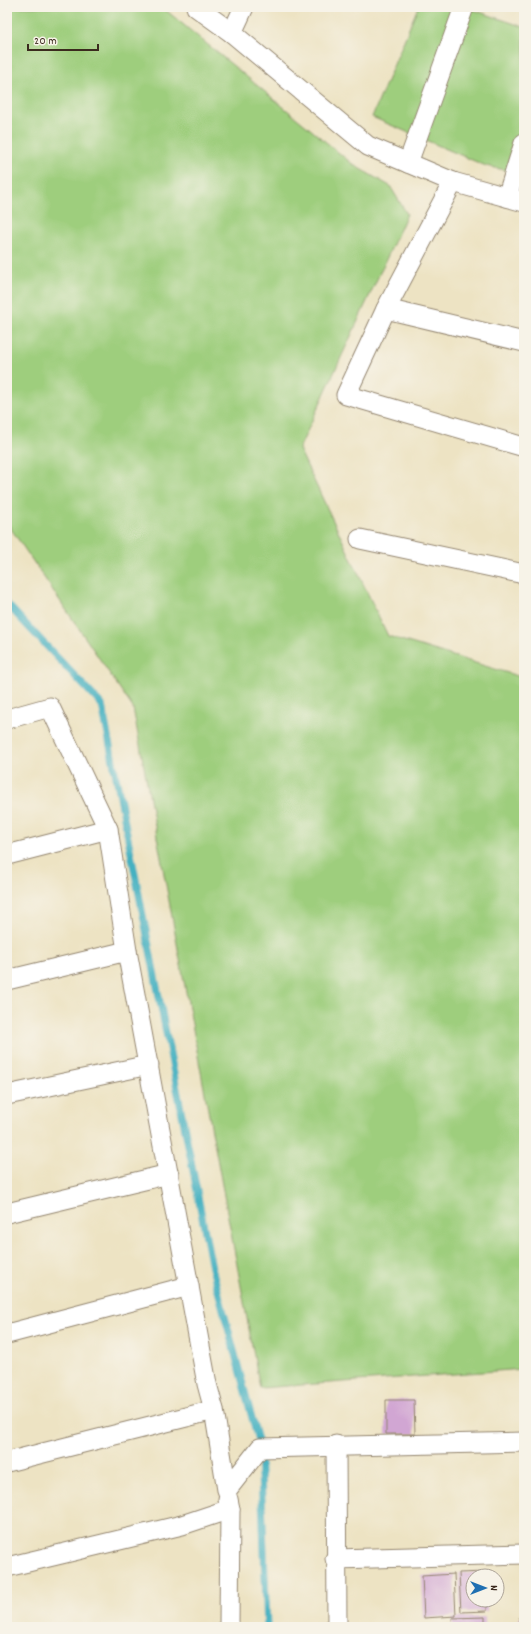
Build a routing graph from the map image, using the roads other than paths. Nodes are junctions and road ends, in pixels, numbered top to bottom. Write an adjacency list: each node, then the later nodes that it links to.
1 (196, 7): 4 (street)
2 (244, 7): 4 (street)
3 (464, 7): 6 (street)
4 (232, 33): 6 (street)
5 (524, 143): 8 (street)
6 (408, 163): 7 (street)
7 (453, 182): 8 (street); 9 (street)
8 (515, 199)
9 (386, 309): 10 (street); 11 (street)
10 (524, 342)
11 (524, 447)
12 (360, 539): 13 (street)
13 (524, 574)
14 (7, 719): 15 (street)
15 (108, 829): 16 (street); 17 (street)
16 (7, 855)
17 (127, 951): 18 (street); 19 (street)
18 (7, 980)
19 (149, 1065): 20 (street); 21 (street)
20 (7, 1095)
21 (169, 1174): 22 (street); 23 (street)
22 (7, 1213)
23 (189, 1286): 24 (street); 25 (street)
24 (7, 1334)
25 (214, 1410): 28 (street); 29 (street)
26 (524, 1442): 27 (street)
27 (336, 1446): 29 (street); 32 (street)
28 (7, 1462)
29 (227, 1490): 30 (street)
30 (230, 1509): 33 (street); 34 (street)
31 (524, 1554): 32 (street)
32 (335, 1559): 35 (street)
33 (7, 1567)
34 (229, 1627)
35 (337, 1627)

